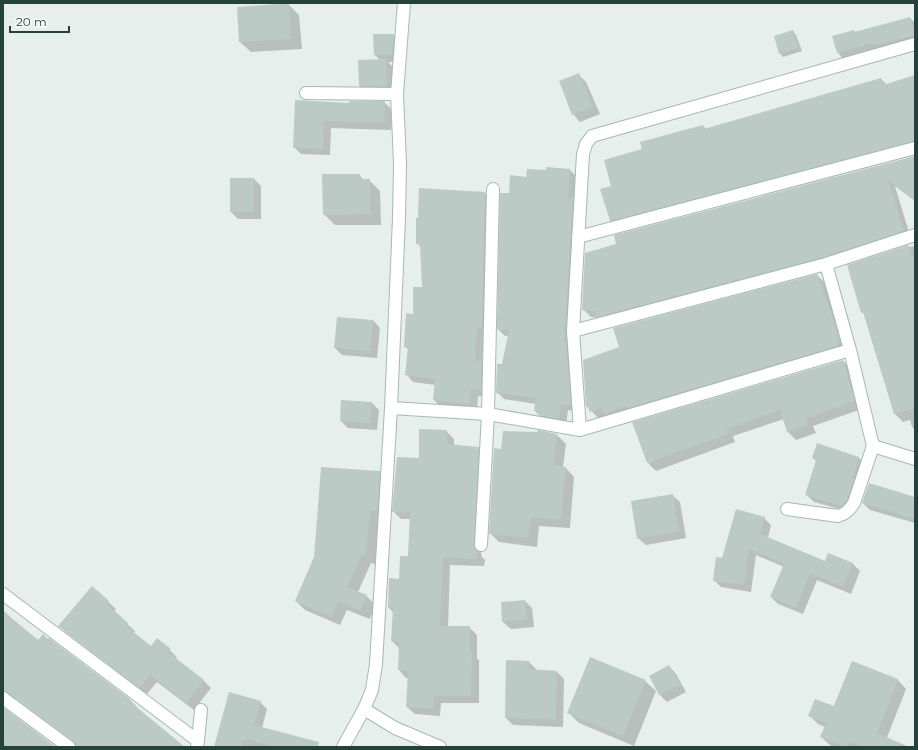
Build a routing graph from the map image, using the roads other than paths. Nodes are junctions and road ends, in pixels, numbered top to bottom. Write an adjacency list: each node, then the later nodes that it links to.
1 (404, 3): 4 (street)
2 (915, 44): 8 (street)
3 (306, 93): 4 (street)
4 (397, 94): 12 (street)
5 (915, 148): 8 (street)
6 (492, 190): 13 (street)
7 (915, 235): 9 (street)
8 (578, 237): 10 (street)
9 (826, 264): 10 (street); 11 (street)
10 (573, 331): 14 (street)
11 (850, 350): 14 (street); 15 (street)
12 (391, 408): 13 (street); 21 (street)
13 (488, 414): 14 (street); 18 (street)
14 (580, 430)
15 (873, 446): 16 (street); 17 (street)
16 (915, 459)
17 (787, 509)
18 (481, 545)
19 (3, 594): 23 (street)
20 (3, 698): 24 (street)
21 (364, 709): 25 (street); 26 (street)
22 (201, 710): 23 (street)
23 (197, 744)
24 (69, 747)
25 (343, 747)
26 (440, 747)

